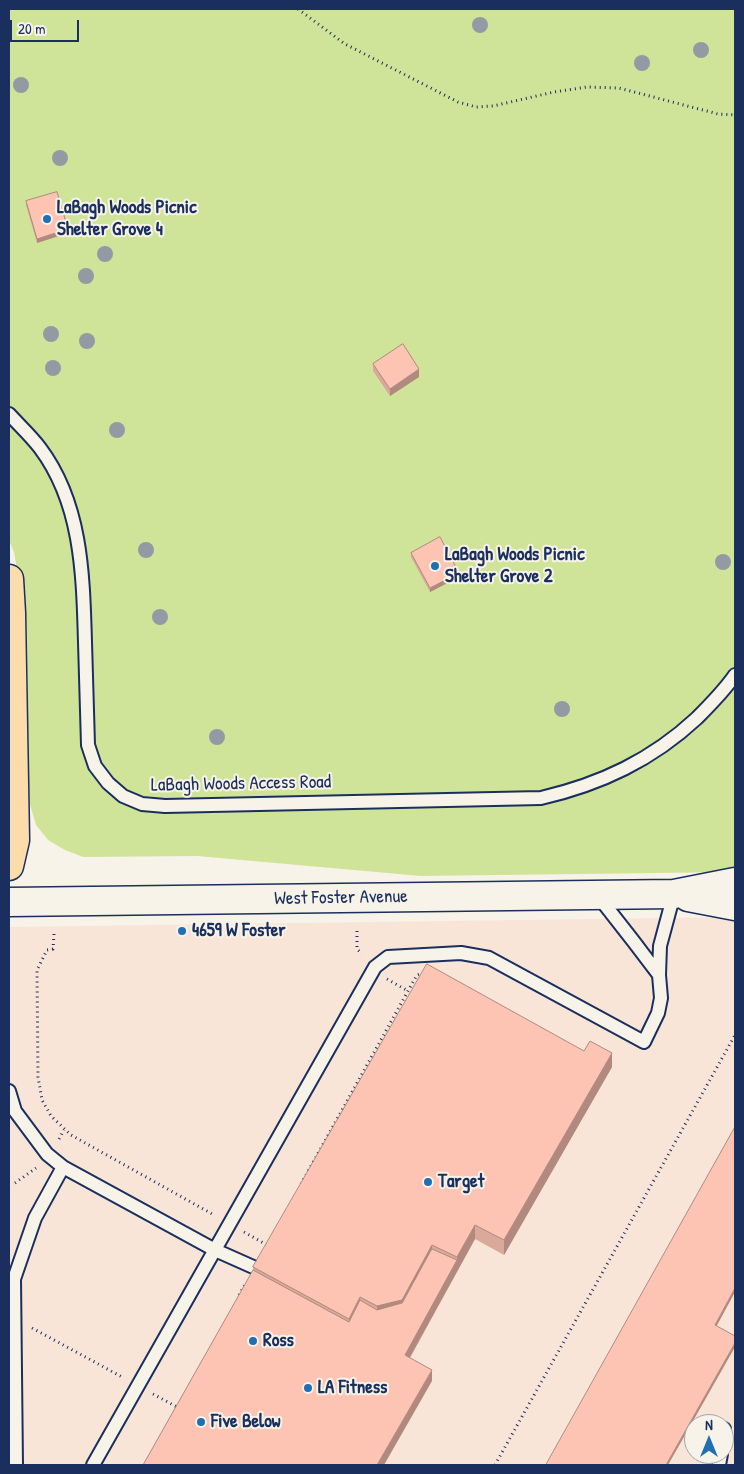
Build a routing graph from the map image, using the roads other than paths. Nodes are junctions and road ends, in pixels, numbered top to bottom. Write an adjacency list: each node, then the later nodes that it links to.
1 (9, 414): 3 (lane, LaBagh Woods Access Road)
2 (9, 579): 4 (highway)
3 (735, 675)
4 (9, 866)
5 (735, 882): 7 (main road, West Foster Avenue)
6 (596, 894): 7 (main road, West Foster Avenue); 8 (main road, West Foster Avenue); 10 (lane)
7 (674, 894): 9 (main road, West Foster Avenue); 10 (lane)
8 (9, 902)
9 (735, 906)
10 (659, 975): 13 (lane)
11 (9, 1091): 12 (lane)
12 (64, 1167): 13 (lane); 15 (lane)
13 (215, 1250): 14 (lane); 16 (lane)
14 (257, 1269)
15 (16, 1465)
16 (93, 1465)

